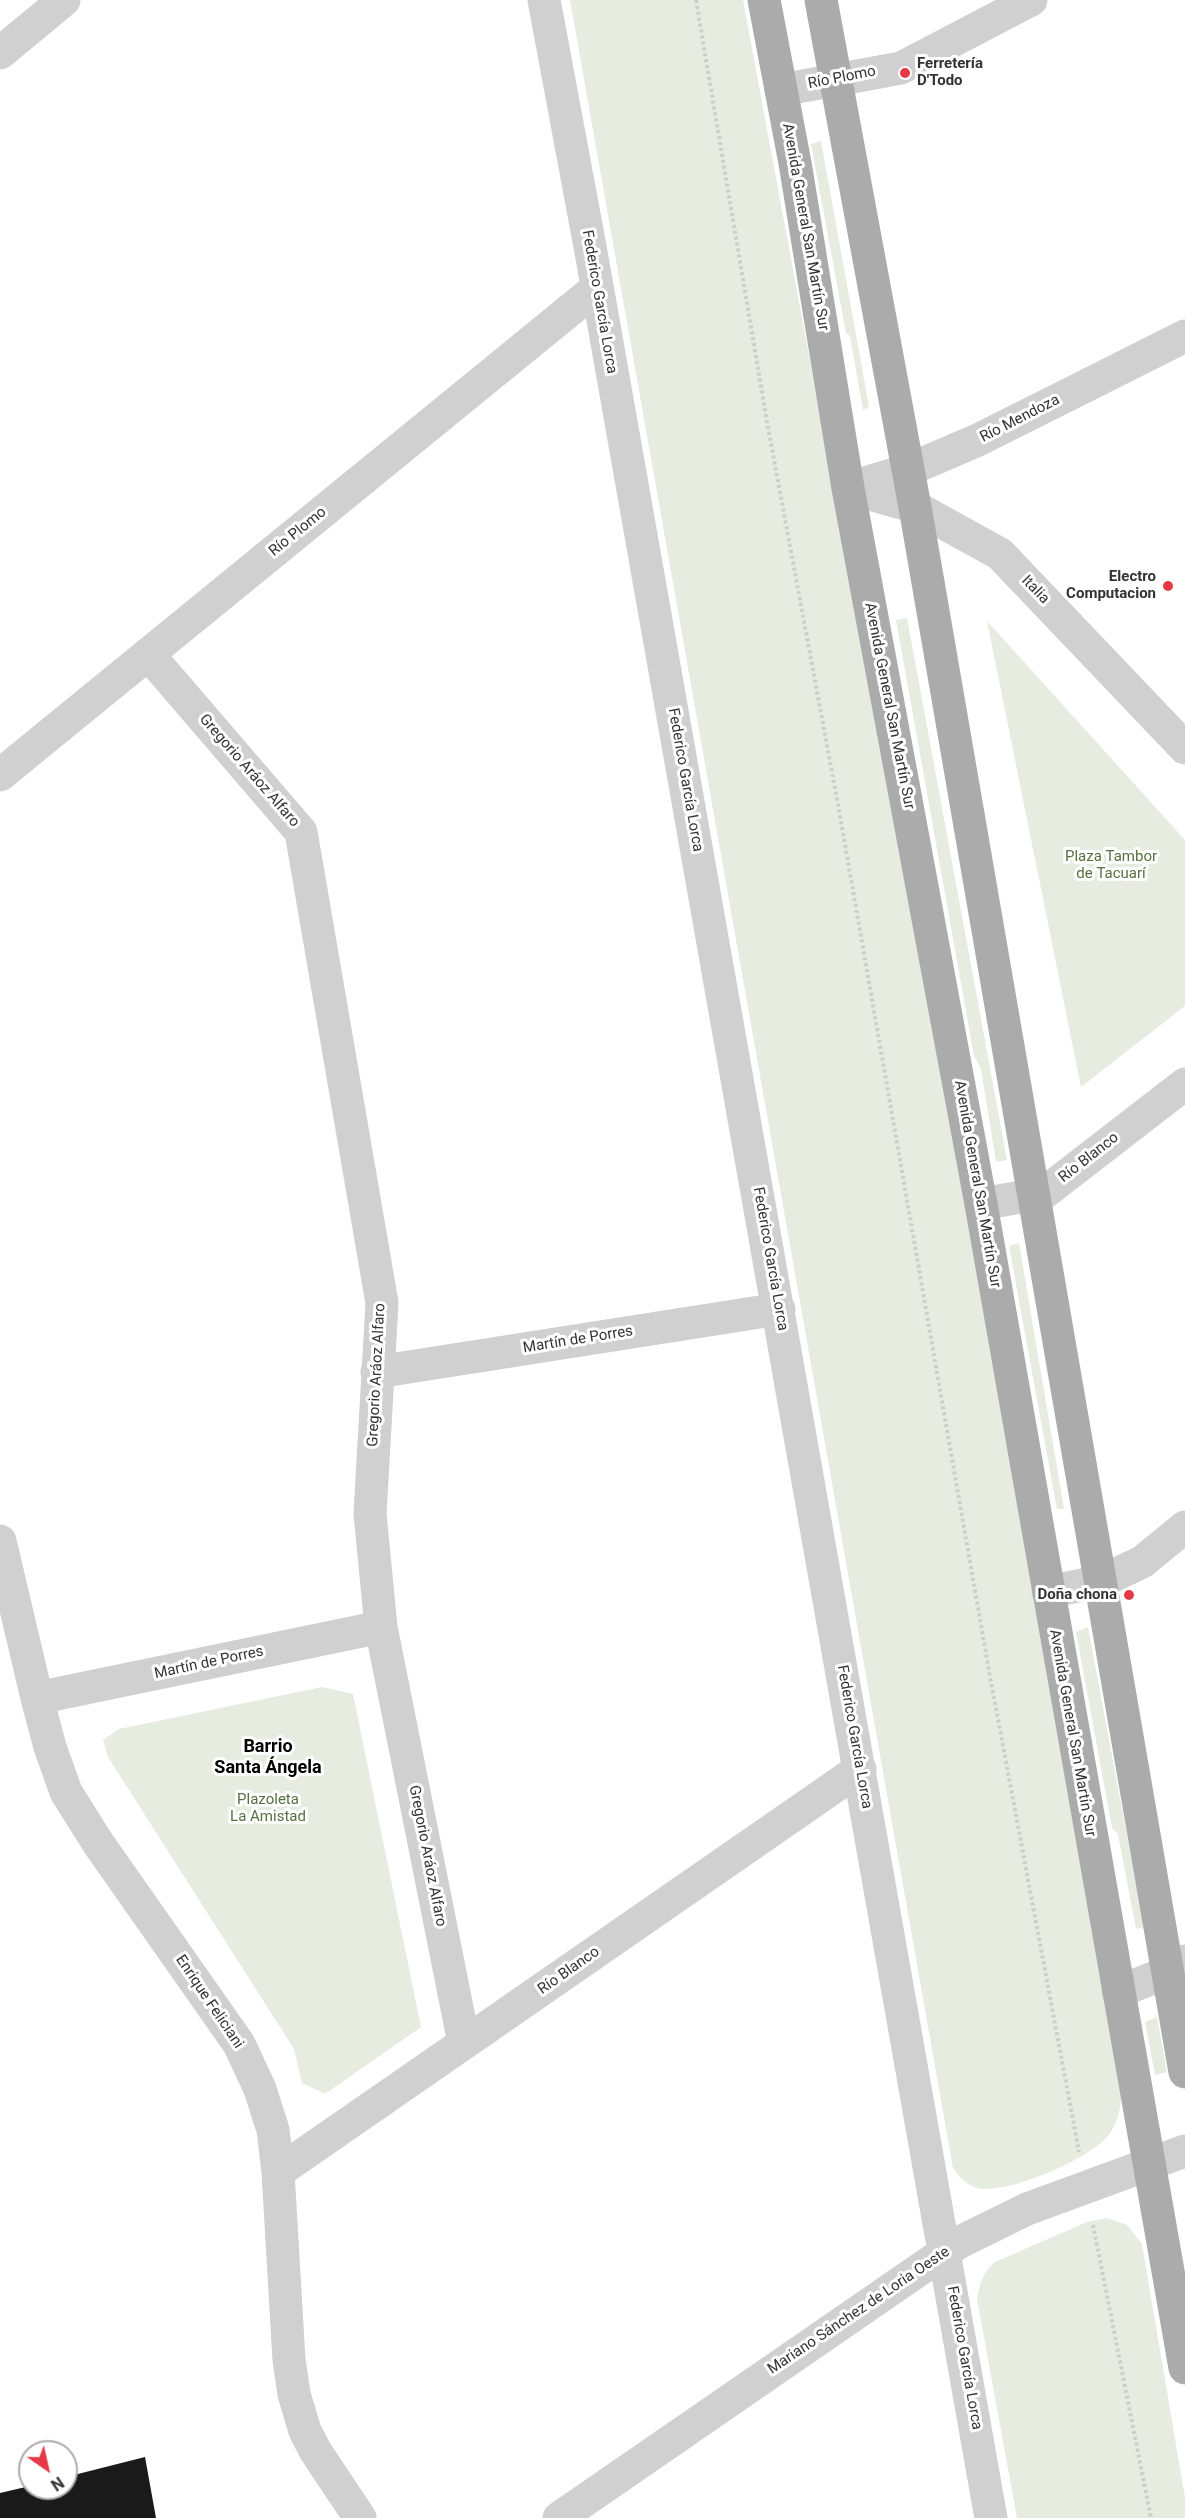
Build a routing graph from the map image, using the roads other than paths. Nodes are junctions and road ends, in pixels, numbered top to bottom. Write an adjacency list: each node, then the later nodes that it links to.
1 (64, 0): 6 (street)
2 (544, 0): 9 (street, Federico García Lorca)
3 (764, 0): 8 (main road, Avenida General San Martín Sur)
4 (821, 0): 7 (main road)
5 (1030, 0): 7 (street, Río Plomo)
6 (0, 53)
7 (835, 80): 8 (street, Río Plomo); 11 (main road)
8 (781, 90): 12 (main road, Avenida General San Martín Sur)
9 (597, 288): 14 (street, Río Plomo); 20 (street, Federico García Lorca)
10 (1185, 336): 11 (street, Río Mendoza)
11 (908, 470): 12 (street, Río Mendoza); 13 (main road)
12 (848, 488): 13 (street, Italia); 19 (main road, Avenida General San Martín Sur)
13 (915, 507): 15 (street, Italia); 18 (main road)
14 (148, 654): 16 (street, Río Plomo); 21 (street, Gregorio Aráoz Alfaro)
15 (1185, 748)
16 (0, 775)
17 (1185, 1084): 18 (street, Río Blanco)
18 (1035, 1194): 19 (street, Río Blanco); 24 (main road)
19 (981, 1204): 25 (main road, Avenida General San Martín Sur)
20 (779, 1309): 21 (street, Martín de Porres); 28 (street, Federico García Lorca)
21 (377, 1372): 26 (street, Gregorio Aráoz Alfaro)
22 (1185, 1527): 24 (street)
23 (0, 1540): 27 (street, Enrique Feliciani)
24 (1102, 1581): 25 (street); 29 (main road)
25 (1048, 1592): 30 (main road, Avenida General San Martín Sur)
26 (381, 1627): 27 (street, Martín de Porres); 31 (street, Gregorio Aráoz Alfaro)
27 (37, 1698): 35 (street, Enrique Feliciani)
28 (860, 1769): 31 (street, Río Blanco); 36 (street, Federico García Lorca)
29 (1177, 1967): 30 (street); 32 (main road)
30 (1118, 1992): 34 (main road, Avenida General San Martín Sur)
31 (465, 2043): 35 (street, Río Blanco)
32 (1185, 2073)
33 (1185, 2151): 34 (street, Mariano Sánchez de Loria Oeste)
34 (1150, 2164): 36 (street, Mariano Sánchez de Loria Oeste); 37 (main road, Avenida General San Martín Sur)
35 (278, 2172): 38 (street, Enrique Feliciani)
36 (946, 2251): 39 (street, Mariano Sánchez de Loria Oeste); 40 (street, Federico García Lorca)
37 (1185, 2368)
38 (360, 2518)
39 (559, 2518)
40 (991, 2518)

